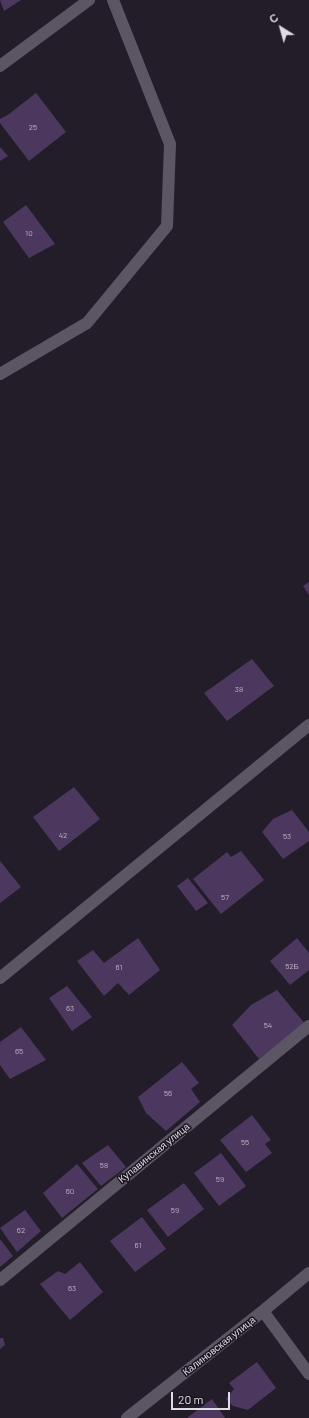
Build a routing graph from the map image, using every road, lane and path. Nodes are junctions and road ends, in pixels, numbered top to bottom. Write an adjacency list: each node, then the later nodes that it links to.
1 (89, 0): 3 (street)
2 (113, 0): 4 (street)
3 (0, 66)
4 (0, 374)
5 (309, 725): 6 (street)
6 (0, 978)
7 (309, 1026): 9 (street, Купавинская улица)
8 (309, 1273): 10 (street, Калиновская улица)
9 (0, 1280)
10 (263, 1311): 11 (street); 12 (street, Калиновская улица)
11 (309, 1374)
12 (127, 1418)

